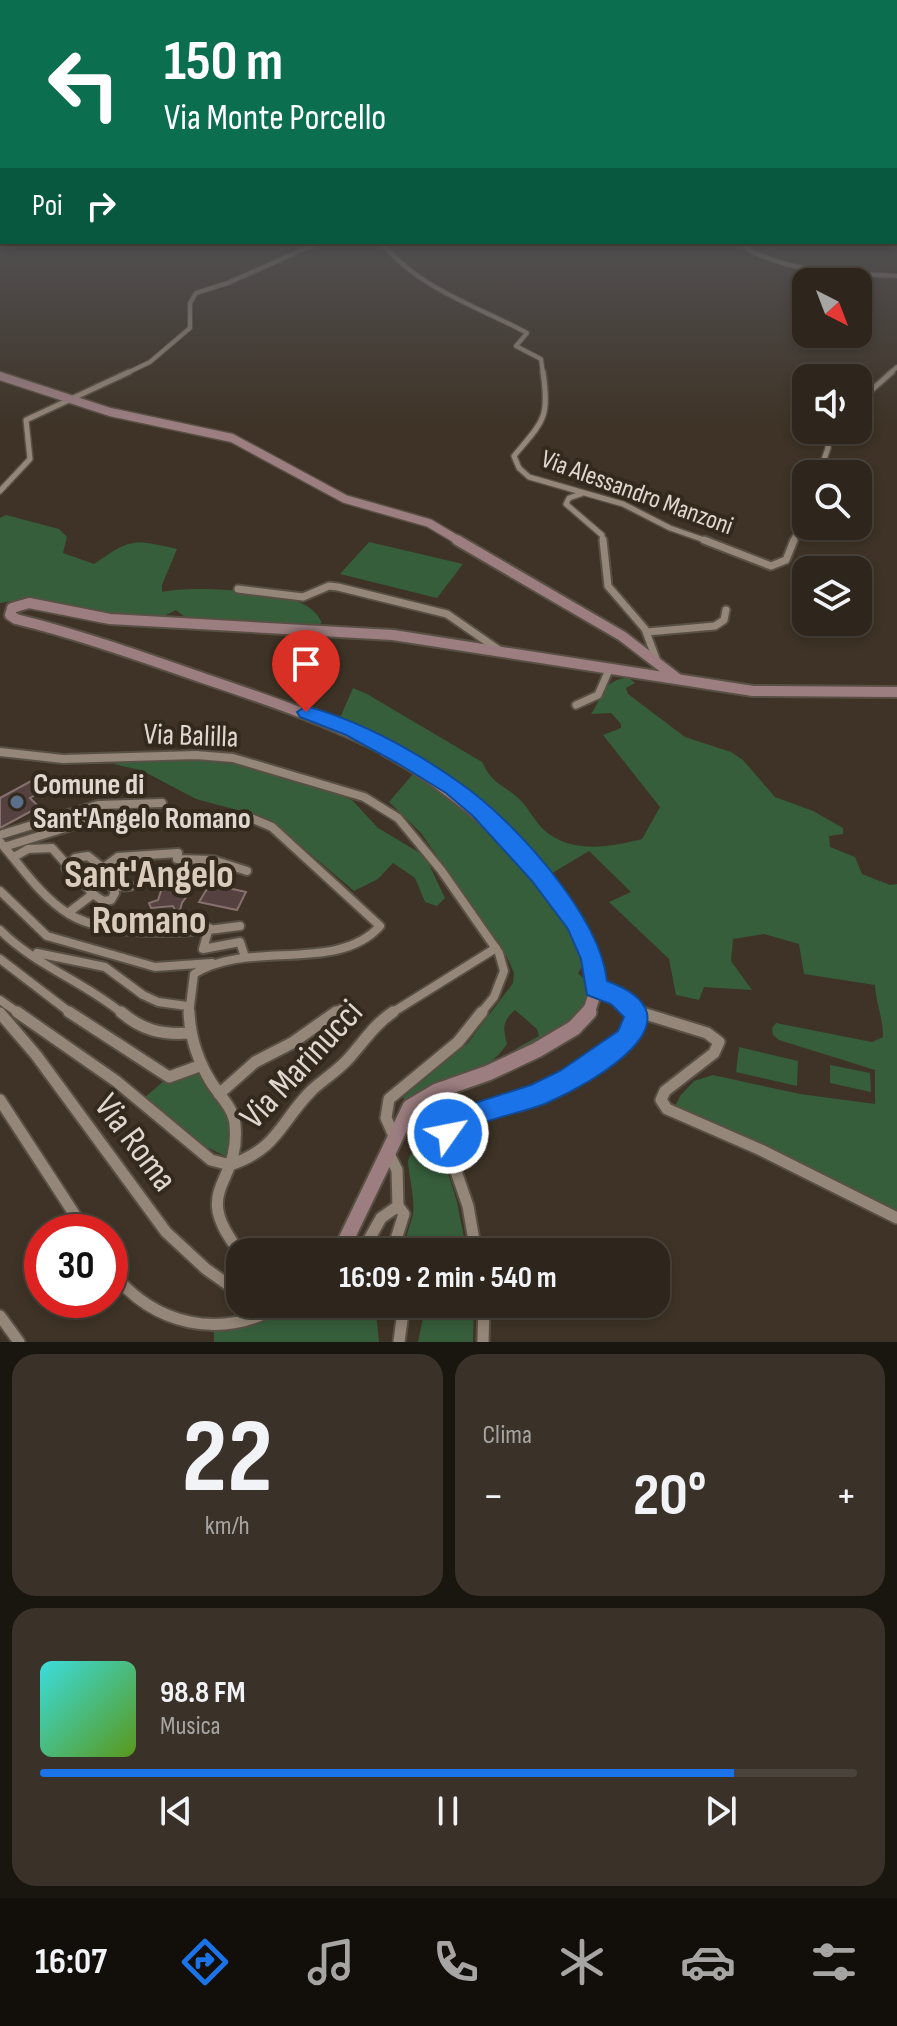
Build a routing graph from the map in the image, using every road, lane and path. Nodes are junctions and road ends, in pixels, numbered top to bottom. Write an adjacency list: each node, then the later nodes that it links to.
1 (192, 302): 6 (street)
2 (461, 302): 8 (street, Via Alessandro Manzoni)
3 (897, 367): 5 (street)
4 (0, 376): 6 (street)
5 (872, 389)
6 (70, 400): 7 (street); 14 (street)
7 (0, 491)
8 (588, 494): 9 (street, Via Alessandro Manzoni); 12 (street)
9 (794, 540)
10 (238, 589): 13 (street)
11 (726, 610): 12 (street)
12 (647, 632): 14 (street)
13 (501, 651): 15 (street); 44 (street)
14 (657, 663): 16 (street); 16 (street); 17 (street); 18 (street)
15 (609, 670): 16 (street); 20 (street)
16 (629, 673): 17 (street)
17 (646, 676): 18 (street)
18 (680, 680): 19 (street)
19 (897, 692)
20 (576, 705)
21 (0, 752): 39 (street, Via Balilla)
22 (162, 803): 25 (street)
23 (133, 816): 26 (street)
24 (253, 819): 41 (street)
25 (0, 835)
26 (2, 844): 27 (street)
27 (14, 857): 28 (street); 35 (street)
28 (66, 868): 29 (street); 34 (street)
29 (103, 868): 30 (street); 32 (street)
30 (247, 871)
31 (131, 886): 32 (street)
32 (112, 887): 34 (street)
33 (0, 891): 43 (street)
34 (93, 894): 35 (street)
35 (68, 913): 37 (street)
36 (240, 926): 37 (street)
37 (209, 928): 41 (street)
38 (0, 930): 40 (street)
39 (496, 948): 54 (street); 56 (street, Via Marinucci)
40 (19, 949): 46 (street); 50 (street)
41 (245, 957): 43 (street)
42 (0, 959): 51 (street)
43 (214, 963): 46 (street)
44 (596, 988): 48 (street); 54 (street)
45 (0, 1000): 56 (street)
46 (187, 1006): 50 (street)
47 (341, 1009): 52 (street)
48 (635, 1011): 59 (street); 64 (street)
49 (2, 1018): 65 (street, Via Roma)
50 (189, 1033): 51 (street)
51 (202, 1065): 52 (street)
52 (219, 1094): 56 (street)
53 (0, 1100): 58 (street)
54 (394, 1136): 55 (street)
55 (387, 1152): 57 (street); 61 (street)
56 (230, 1165): 60 (street, Via Marinucci)
57 (398, 1206): 62 (street); 63 (street)
58 (74, 1214)
59 (897, 1218)
60 (229, 1238)
61 (347, 1238)
62 (370, 1238)
63 (396, 1238)
64 (474, 1238)
65 (226, 1283)
66 (128, 1290): 68 (street)
67 (0, 1316): 71 (street)
68 (249, 1318)
69 (402, 1318): 72 (street)
70 (484, 1318): 73 (street)
71 (19, 1342)
72 (399, 1342)
73 (483, 1342)

